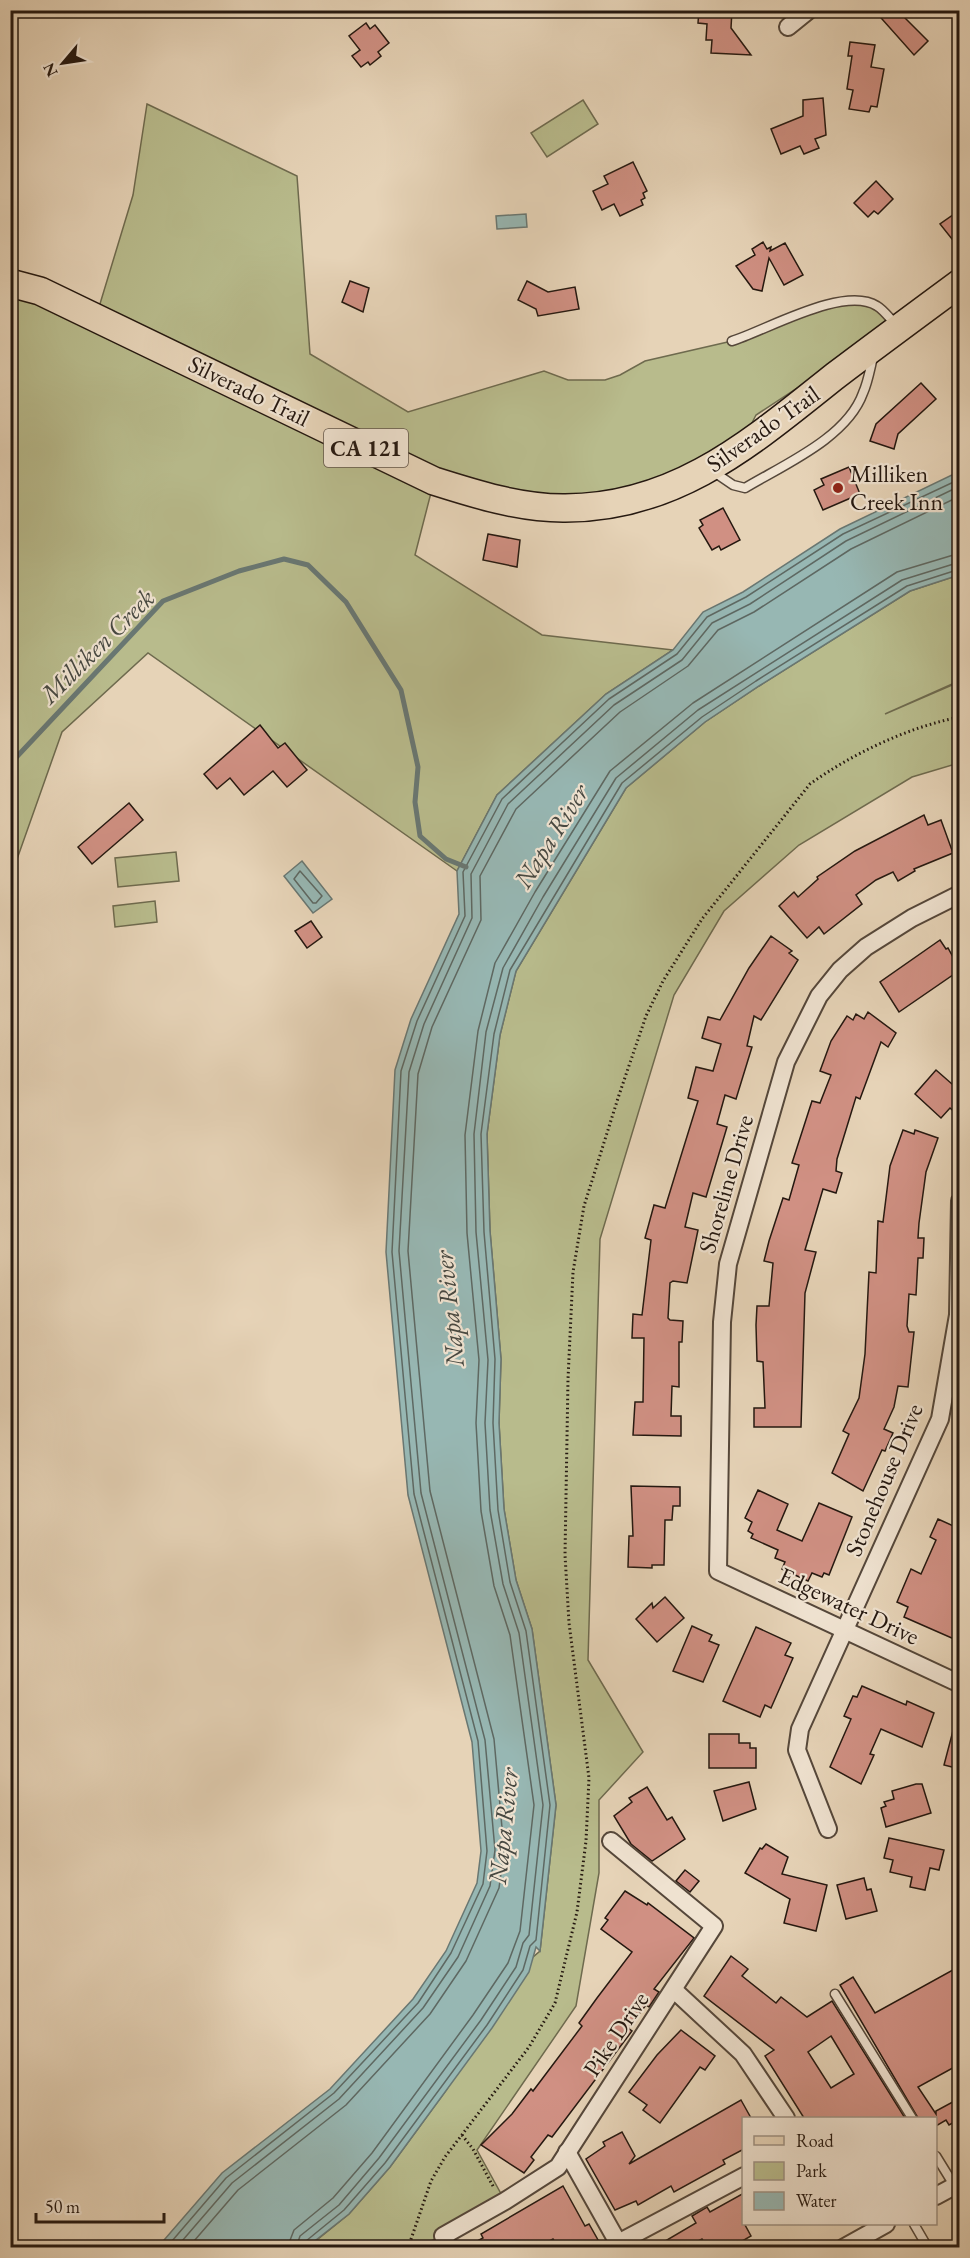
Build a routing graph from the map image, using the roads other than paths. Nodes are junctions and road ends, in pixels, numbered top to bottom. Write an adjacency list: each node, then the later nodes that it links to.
1 (809, 10): 2 (street)
2 (788, 27)
3 (10, 283): 8 (main road, Silverado Trail / CA 121)
4 (960, 283): 5 (main road, Silverado Trail / CA 121)
5 (899, 328): 6 (lane); 7 (main road, Silverado Trail / CA 121)
6 (732, 341)
7 (876, 345): 8 (main road, Silverado Trail / CA 121); 8 (lane)
8 (708, 468)
9 (960, 894): 12 (street, Shoreline Drive)
10 (960, 1201): 11 (street, Stonehouse Drive)
11 (959, 1315): 13 (street, Stonehouse Drive)
12 (718, 1571): 13 (street, Edgewater Drive)
13 (846, 1630): 14 (street, Edgewater Drive); 15 (street, Stonehouse Drive)
14 (960, 1684)
15 (828, 1829)
16 (611, 1841): 17 (street, Pike Drive)
17 (674, 1990): 19 (street); 21 (street, Pike Drive)
18 (836, 1994): 20 (lane)
19 (785, 2117)
20 (911, 2117)
21 (567, 2152): 30 (street, Pike Drive); 31 (street)
22 (937, 2157): 24 (lane)
23 (742, 2177): 31 (street)
24 (958, 2188): 25 (street)
25 (937, 2196)
26 (851, 2225): 29 (street)
27 (883, 2225): 29 (street)
28 (915, 2225): 33 (lane)
29 (860, 2238): 32 (street)
30 (446, 2242)
31 (619, 2245)
32 (843, 2247)
33 (928, 2247)

